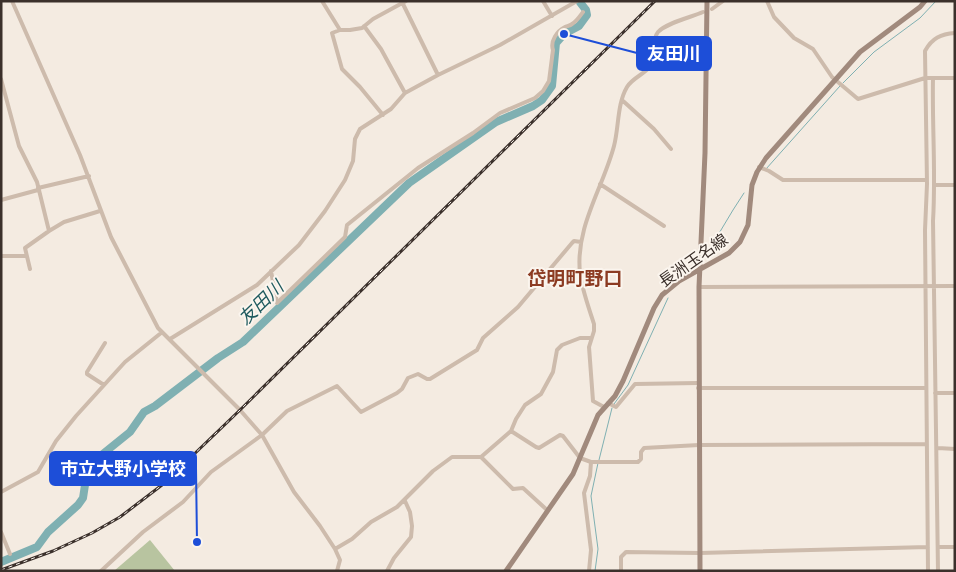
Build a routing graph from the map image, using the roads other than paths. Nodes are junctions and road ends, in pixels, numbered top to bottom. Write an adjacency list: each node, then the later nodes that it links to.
1 (12, 1): 28 (street)
2 (322, 1): 15 (street)
3 (543, 1): 13 (street)
4 (577, 1): 13 (street)
5 (707, 1): 42 (main road)
6 (723, 1): 10 (street)
7 (767, 1): 22 (street)
8 (925, 1): 22 (main road, 長洲玉名線)
9 (404, 2): 14 (street); 17 (street)
10 (712, 9)
11 (583, 12): 43 (street)
12 (703, 12): 24 (street)
13 (552, 16): 17 (street)
14 (364, 26): 15 (street); 23 (street)
15 (340, 30): 25 (street)
16 (955, 33): 19 (street)
17 (438, 75): 23 (street)
18 (1, 78): 33 (street)
19 (925, 78): 20 (street); 22 (street); 29 (street)
20 (933, 78): 21 (street); 31 (street)
21 (955, 78)
22 (835, 80): 27 (main road, 長洲玉名線)
23 (405, 93): 25 (street)
24 (622, 100): 26 (street); 30 (street)
25 (383, 115): 43 (street)
26 (670, 149)
27 (760, 167): 29 (street); 42 (main road, 長洲玉名線)
28 (89, 176): 33 (street); 35 (street)
29 (926, 180): 45 (street)
30 (600, 184): 36 (street); 38 (street)
31 (935, 185): 32 (street); 46 (street)
32 (955, 185)
33 (38, 189): 34 (street); 37 (street)
34 (1, 200)
35 (100, 211): 37 (street); 48 (street)
36 (664, 226)
37 (49, 231): 40 (street)
38 (580, 242): 49 (street); 59 (street)
39 (1, 256): 40 (street)
40 (26, 256): 41 (street)
41 (30, 269)
42 (700, 269): 44 (main road); 57 (main road, 長洲玉名線)
43 (271, 272): 50 (street)
44 (699, 286): 45 (street); 53 (main road)
45 (925, 286): 46 (street); 54 (street)
46 (934, 286): 47 (street); 55 (street)
47 (955, 286)
48 (161, 333): 50 (street); 52 (street)
49 (591, 338): 57 (street); 58 (street)
50 (170, 339): 59 (street)
51 (105, 343): 52 (street)
52 (104, 385): 67 (street)
53 (698, 386): 54 (street); 57 (street); 61 (main road)
54 (926, 388): 60 (street)
55 (935, 393): 56 (street); 62 (street)
56 (955, 393)
57 (610, 405): 65 (main road, 長洲玉名線)
58 (511, 431): 64 (street); 65 (street)
59 (262, 435): 74 (street); 77 (street)
60 (926, 444): 61 (street); 71 (street)
61 (699, 445): 66 (street); 75 (main road)
62 (938, 448): 63 (street); 72 (street)
63 (955, 448)
64 (481, 457): 68 (street); 69 (street)
65 (580, 458): 66 (street); 69 (main road, 長洲玉名線)
66 (591, 462): 81 (street)
67 (1, 492)
68 (406, 501): 74 (street); 79 (street)
69 (547, 510): 80 (main road, 長洲玉名線)
70 (1, 532): 76 (street)
71 (928, 547): 75 (street); 84 (street)
72 (938, 547): 73 (street); 85 (street)
73 (955, 547)
74 (335, 549): 78 (street)
75 (700, 553): 82 (street); 83 (main road)
76 (10, 554)
77 (101, 571)
78 (337, 571)
79 (387, 571)
80 (506, 571)
81 (590, 571)
82 (621, 571)
83 (700, 571)
84 (928, 571)
85 (938, 571)

